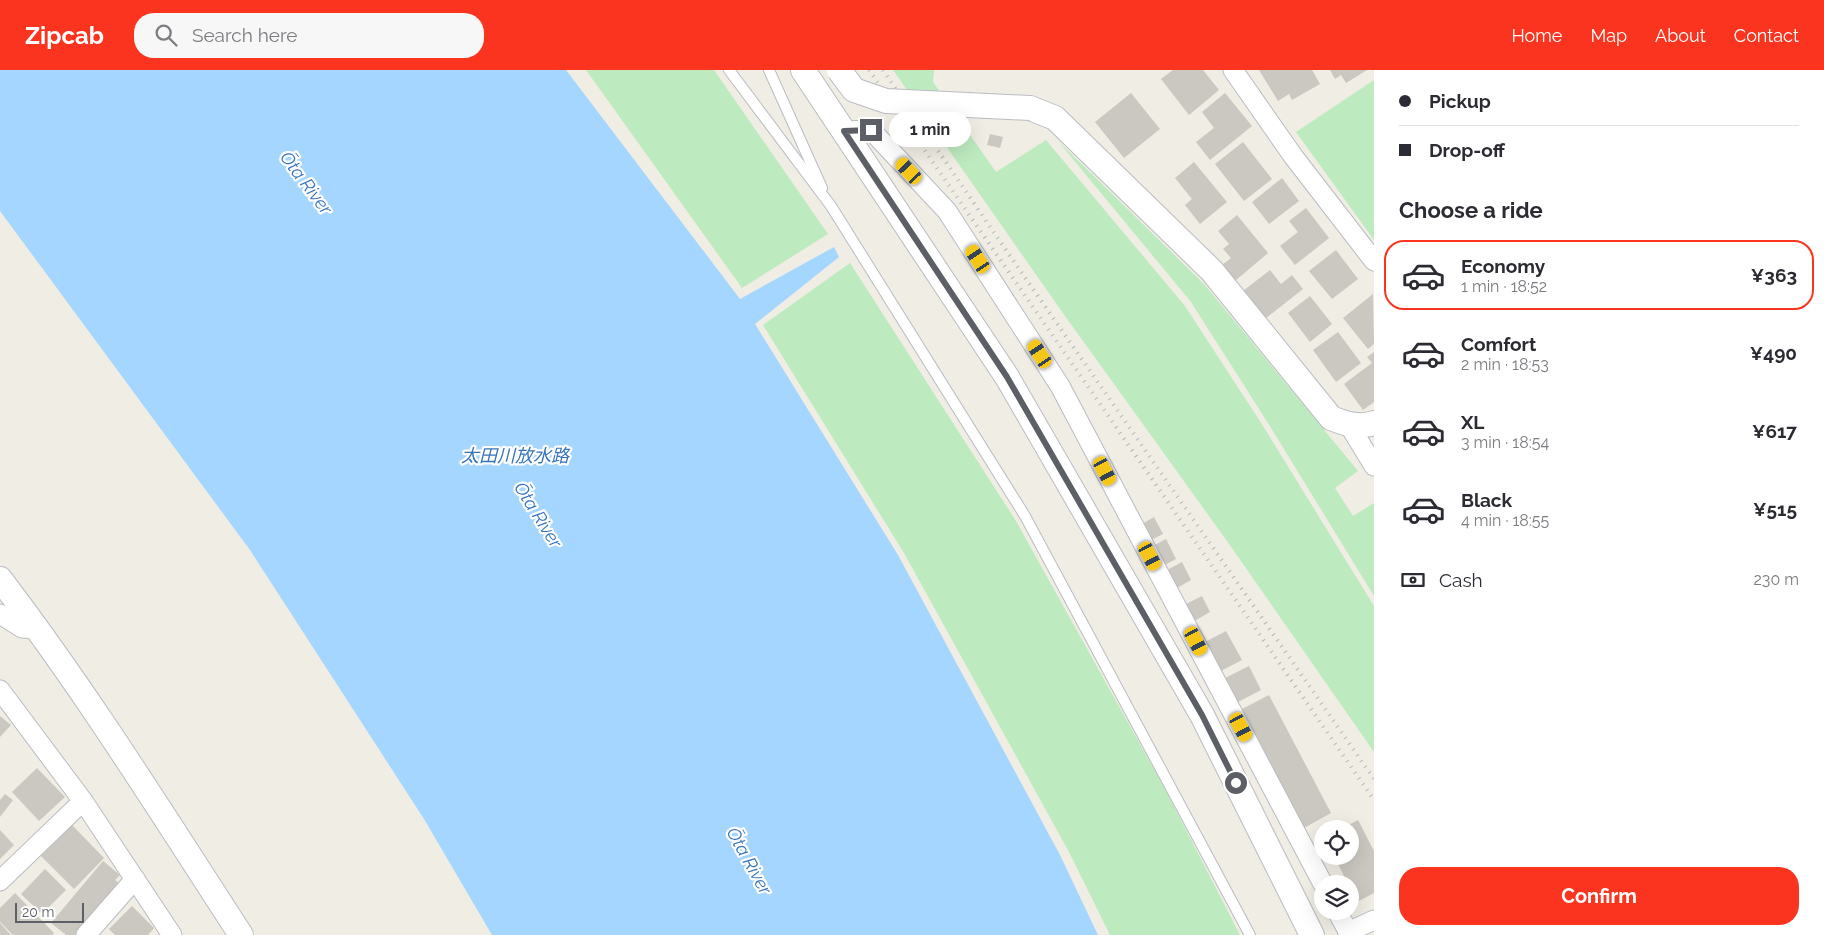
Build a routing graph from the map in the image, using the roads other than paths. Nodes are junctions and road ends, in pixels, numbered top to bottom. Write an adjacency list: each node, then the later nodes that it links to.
1 (730, 70): 7 (lane)
2 (769, 70): 7 (lane)
3 (803, 70): 6 (street)
4 (839, 70): 10 (street, bridge)
5 (1233, 70): 8 (street)
6 (844, 131): 17 (street); 27 (street)
7 (830, 206): 26 (lane)
8 (1374, 261)
9 (1374, 424): 10 (street)
10 (1349, 425): 11 (street)
11 (1374, 466)
12 (0, 579): 14 (street)
13 (0, 614): 14 (street)
14 (38, 629): 25 (street)
15 (0, 690): 16 (street)
16 (83, 801): 18 (street); 19 (street)
17 (1318, 875)
18 (135, 879): 23 (street); 24 (street)
19 (0, 881)
20 (1342, 920): 22 (street)
21 (1374, 920): 22 (street)
22 (1349, 933)
23 (86, 935)
24 (172, 935)
25 (241, 935)
26 (1250, 935)
27 (1312, 935)

